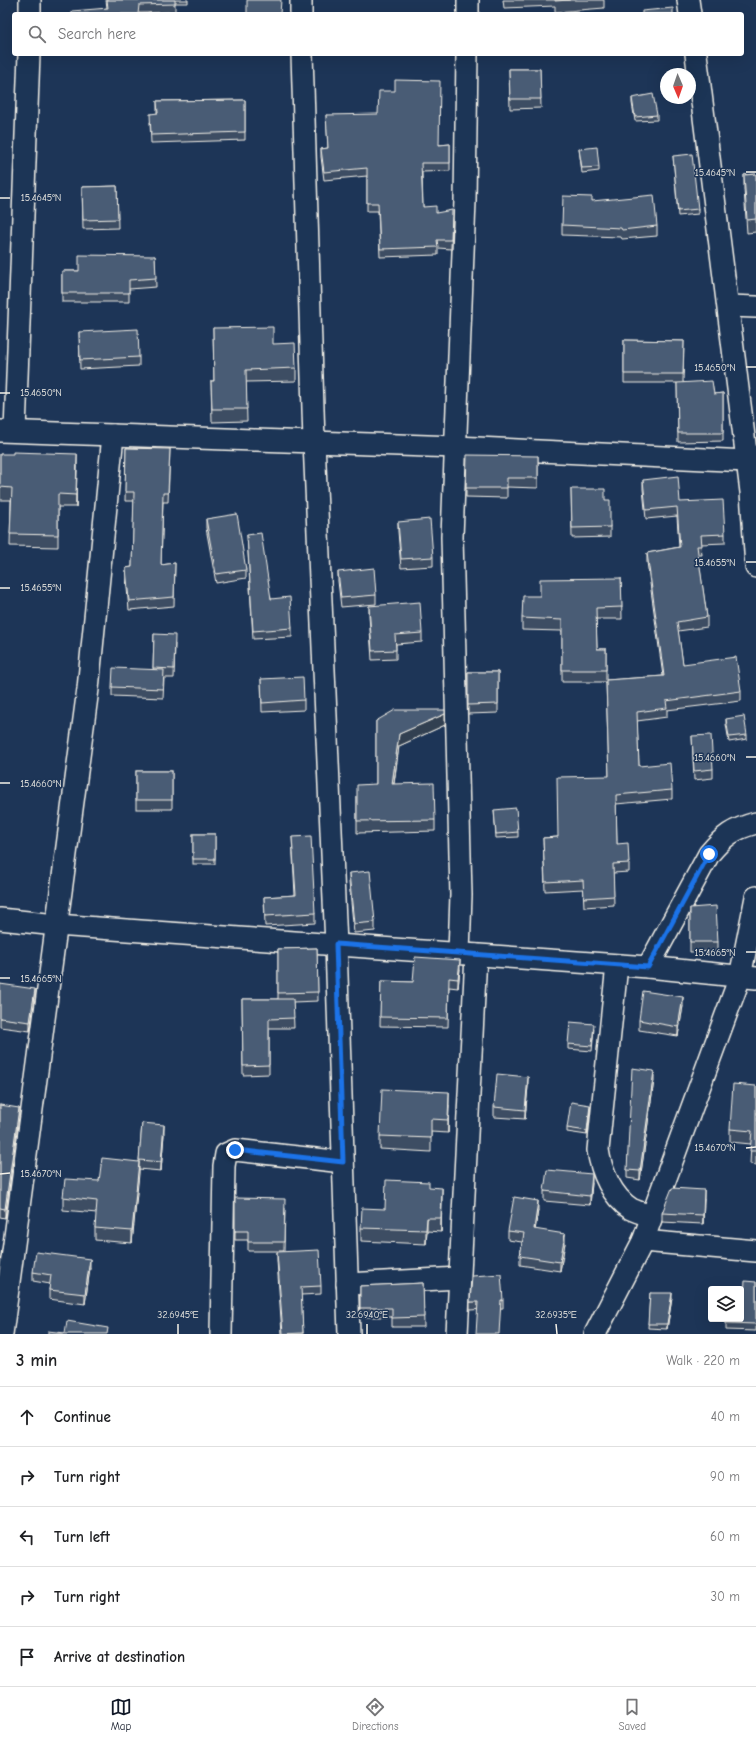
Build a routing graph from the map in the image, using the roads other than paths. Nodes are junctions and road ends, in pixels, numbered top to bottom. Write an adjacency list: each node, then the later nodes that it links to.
1 (30, 0): 5 (street)
2 (301, 0): 6 (street)
3 (468, 0): 7 (street)
4 (688, 0): 8 (street)
5 (30, 12)
6 (301, 12)
7 (468, 12)
8 (690, 12)
9 (30, 56): 15 (street)
10 (302, 56): 17 (street)
11 (467, 56): 18 (street)
12 (696, 56): 13 (street)
13 (729, 306): 14 (street); 19 (street)
14 (756, 307)
15 (8, 431): 16 (street)
16 (114, 434): 17 (street); 24 (street)
17 (314, 441): 18 (street); 25 (street)
18 (456, 447): 19 (street); 26 (street)
19 (747, 461): 20 (street)
20 (756, 567)
21 (756, 823): 28 (street)
22 (756, 896): 29 (street)
23 (0, 919): 24 (street)
24 (56, 925): 25 (street); 36 (street)
25 (336, 944): 26 (street); 30 (street)
26 (467, 954): 27 (street); 34 (street)
27 (617, 965): 28 (street); 31 (street)
28 (648, 967): 29 (street)
29 (748, 978): 31 (street)
30 (343, 1162): 35 (street); 37 (street)
31 (652, 1216): 32 (street)
32 (643, 1240): 33 (street); 40 (street)
33 (756, 1252)
34 (458, 1278): 35 (street); 39 (street)
35 (348, 1284): 38 (street)
36 (2, 1334)
37 (221, 1334)
38 (349, 1334)
39 (457, 1334)
40 (595, 1334)

